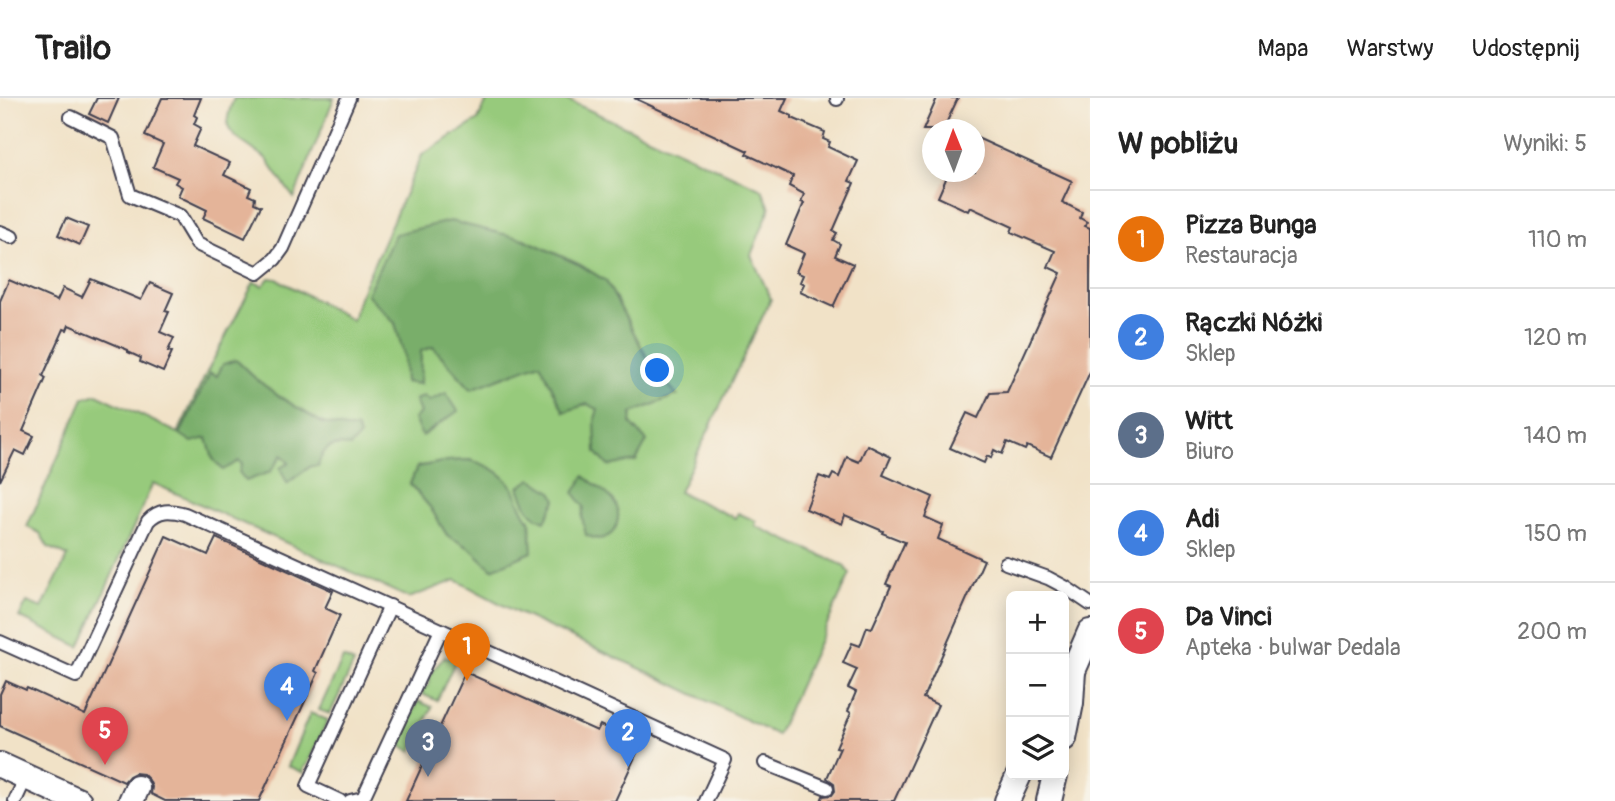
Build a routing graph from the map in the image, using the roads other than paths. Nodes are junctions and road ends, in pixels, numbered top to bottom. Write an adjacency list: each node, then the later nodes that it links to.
1 (349, 98): 2 (lane)
2 (71, 117)
3 (1006, 563): 4 (lane)
4 (1090, 604)
5 (390, 606): 6 (lane); 8 (lane); 20 (lane)
6 (441, 630): 21 (lane); 22 (lane)
7 (1090, 632): 9 (street)
8 (0, 642)
9 (1069, 675)
10 (1069, 685): 11 (street)
11 (1069, 712)
12 (765, 764): 17 (lane)
13 (0, 765): 14 (street)
14 (26, 777): 18 (lane); 19 (street)
15 (1016, 780): 23 (street)
16 (1054, 780): 24 (street)
17 (827, 788)
18 (15, 801)
19 (79, 801)
20 (340, 801)
21 (350, 801)
22 (706, 801)
23 (1006, 801)
24 (1049, 801)

